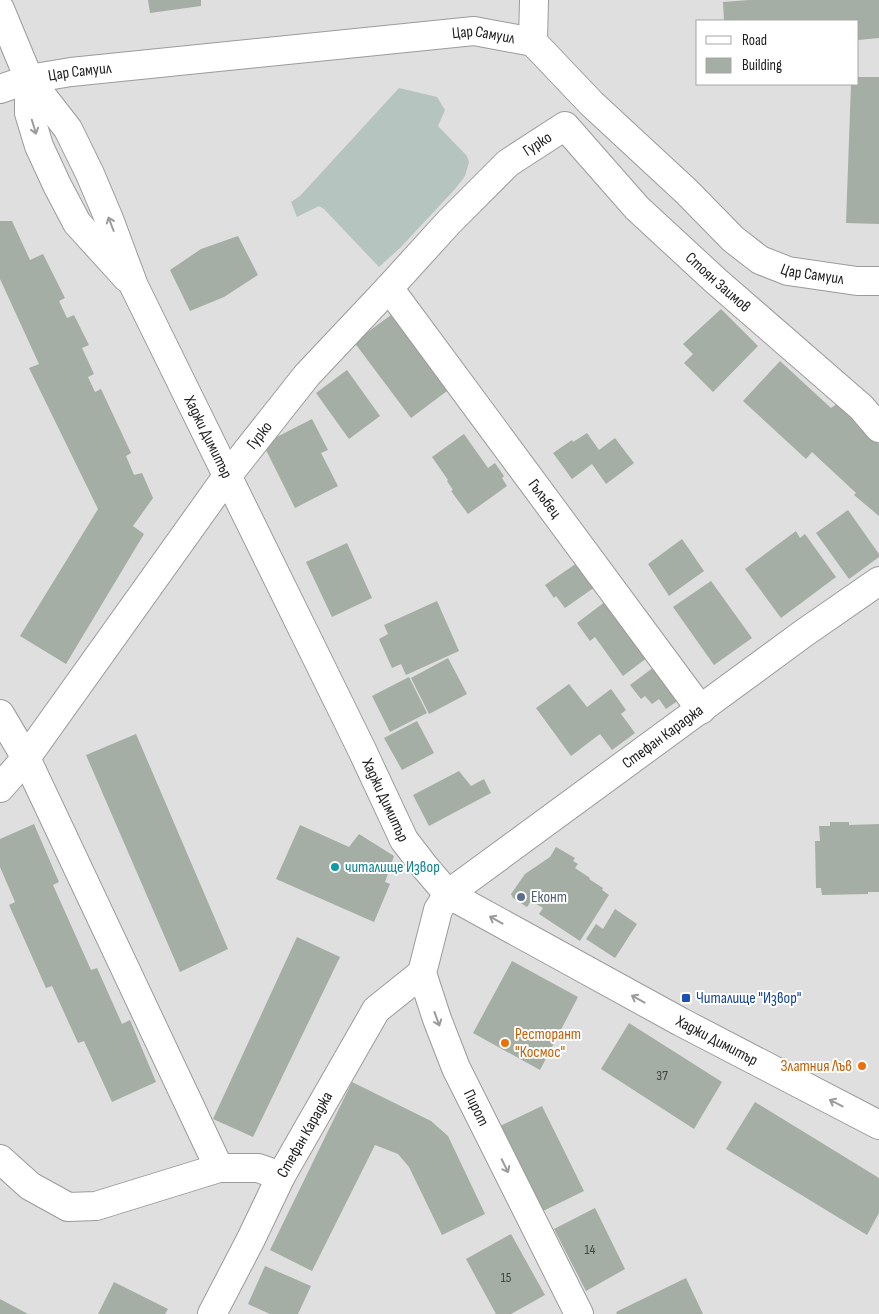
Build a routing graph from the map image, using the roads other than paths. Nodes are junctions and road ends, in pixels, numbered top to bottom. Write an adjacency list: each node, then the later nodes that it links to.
1 (534, 0): 3 (street)
2 (0, 6): 4 (street, Хаджи Димитър)
3 (533, 42): 4 (street, Цар Самуил); 7 (street, Цар Самуил)
4 (29, 79): 5 (street, Цар Самуил); 10 (street, Хаджи Димитър)
5 (0, 89)
6 (565, 126): 8 (street, Гурко); 9 (street, Стоян Заимов)
7 (879, 281)
8 (389, 288): 10 (street, Гурко); 12 (street, Гълъбец)
9 (879, 428)
10 (228, 475): 14 (street, Гурко); 16 (street, Хаджи Димитър)
11 (879, 581): 12 (street, Стефан Караджа)
12 (701, 710): 16 (street, Стефан Караджа)
13 (1, 720): 14 (street)
14 (26, 758): 15 (street, Гурко); 20 (street)
15 (0, 788)
16 (448, 894): 17 (street); 18 (street, Хаджи Димитър, one-way to 16)
17 (422, 973): 21 (street, Стефан Караджа); 23 (street, Пирот, one-way to 23)
18 (879, 1126)
19 (0, 1159): 20 (street)
20 (219, 1168): 21 (street)
21 (281, 1176): 22 (street, Стефан Караджа)
22 (212, 1314)
23 (579, 1314)

